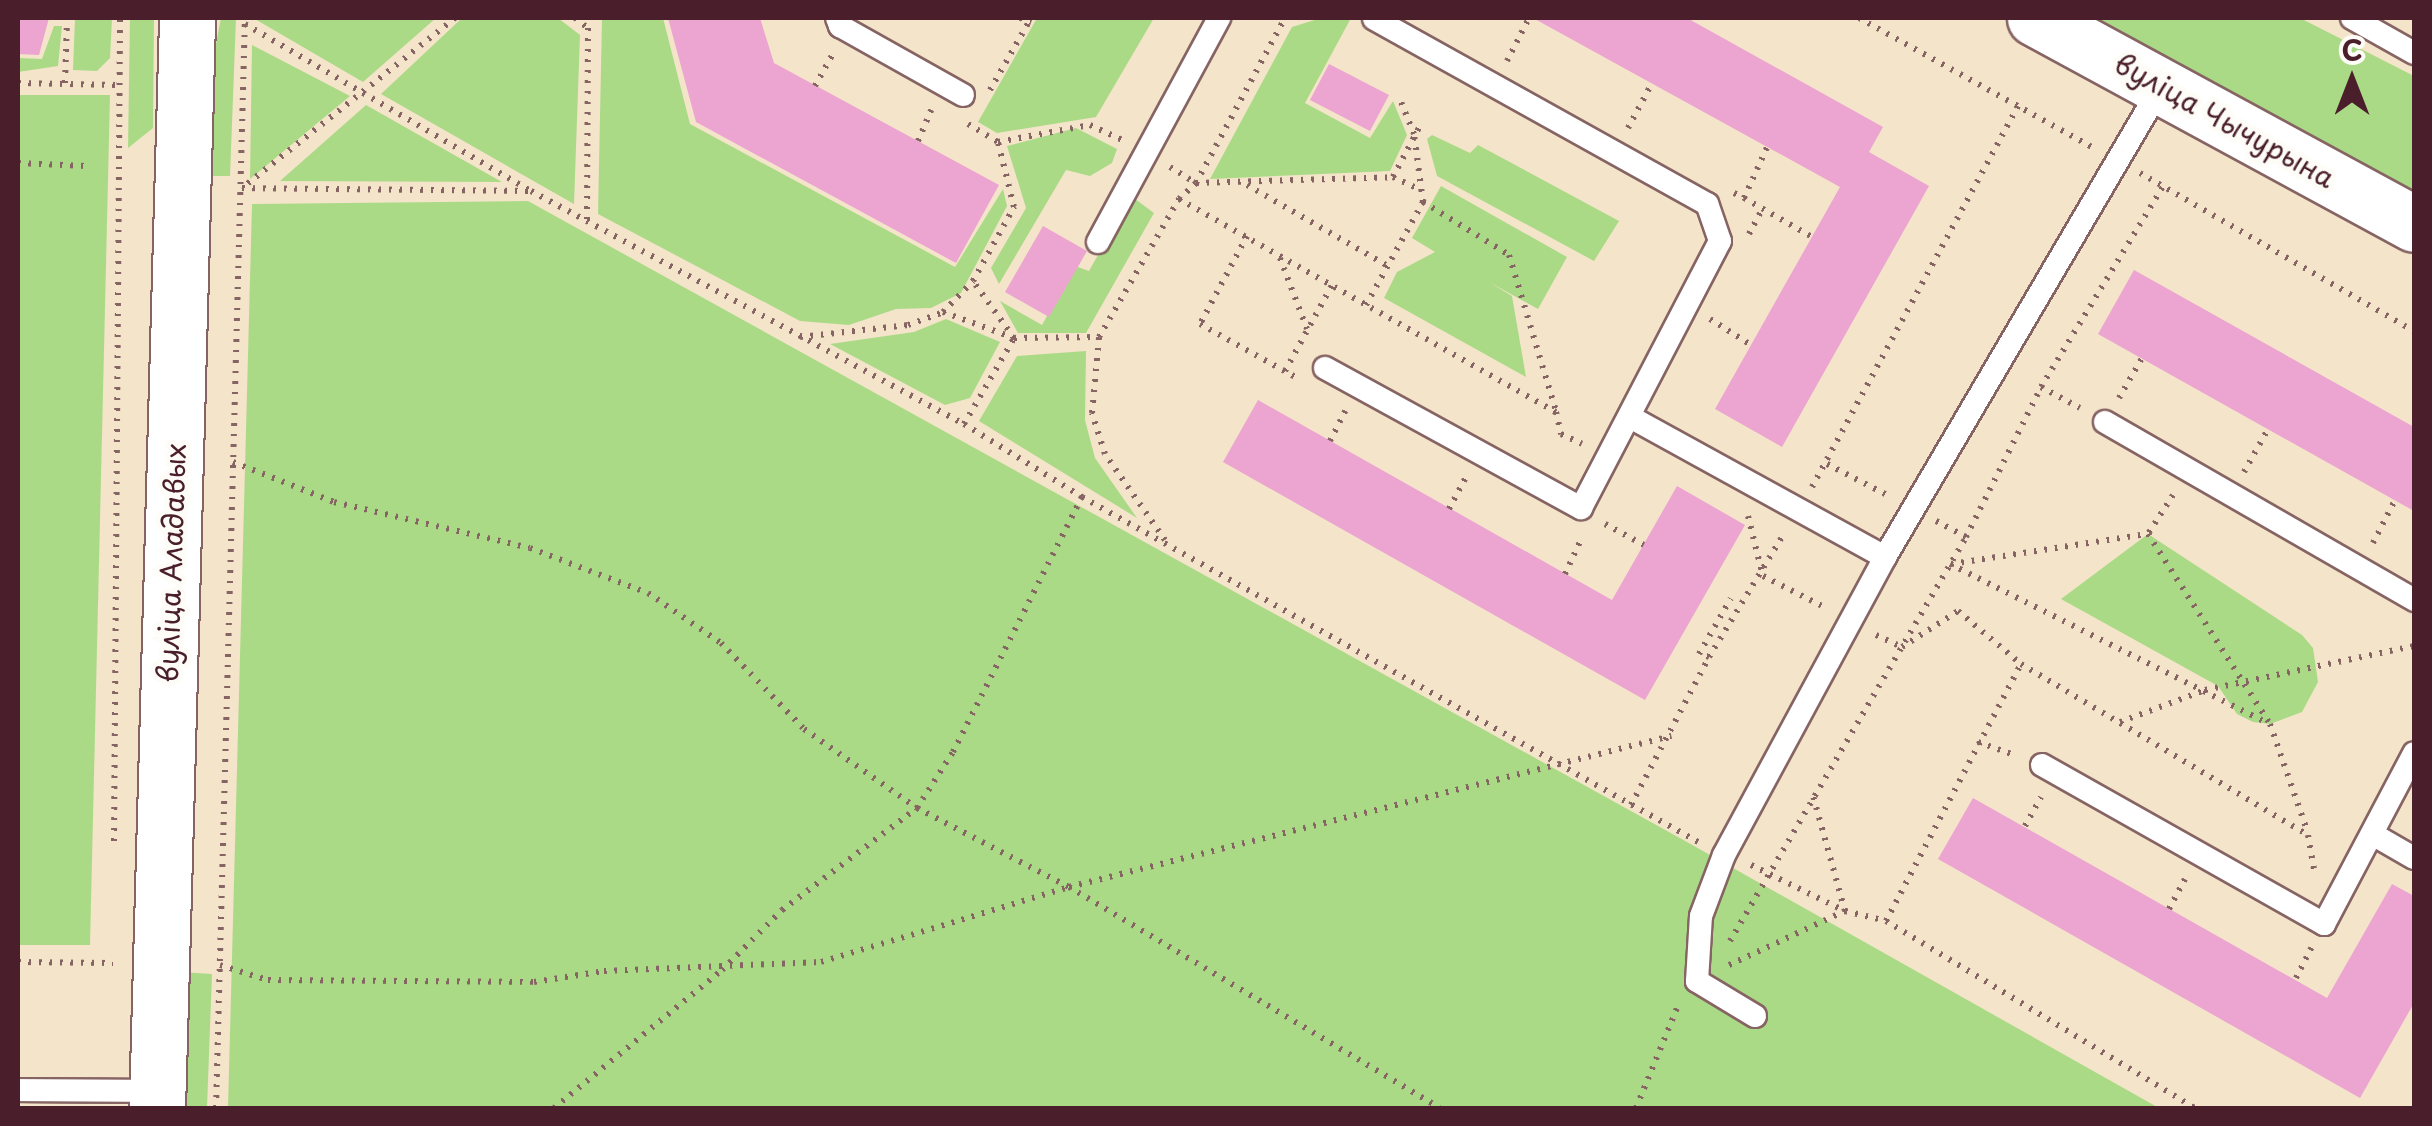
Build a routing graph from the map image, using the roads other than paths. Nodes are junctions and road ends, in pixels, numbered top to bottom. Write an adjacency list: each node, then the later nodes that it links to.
1 (187, 18): 23 (street, вуліца Аладавых)
2 (837, 18): 9 (lane)
3 (1219, 18): 11 (lane)
4 (2036, 18): 8 (street, вуліца Чычурына)
5 (2352, 18): 7 (lane)
6 (1374, 19): 13 (lane)
7 (2414, 52)
8 (2162, 85): 10 (street, вуліца Чычурына); 15 (lane)
9 (963, 95)
10 (2414, 224)
11 (1098, 242)
12 (1324, 368): 13 (lane)
13 (1630, 416): 15 (lane)
14 (2105, 422): 16 (lane)
15 (1885, 557): 21 (lane)
16 (2414, 600)
17 (2414, 753): 19 (lane)
18 (2042, 765): 19 (lane)
19 (2374, 834): 20 (lane)
20 (2414, 858)
21 (1755, 1016)
22 (18, 1090): 23 (lane)
23 (157, 1100)

